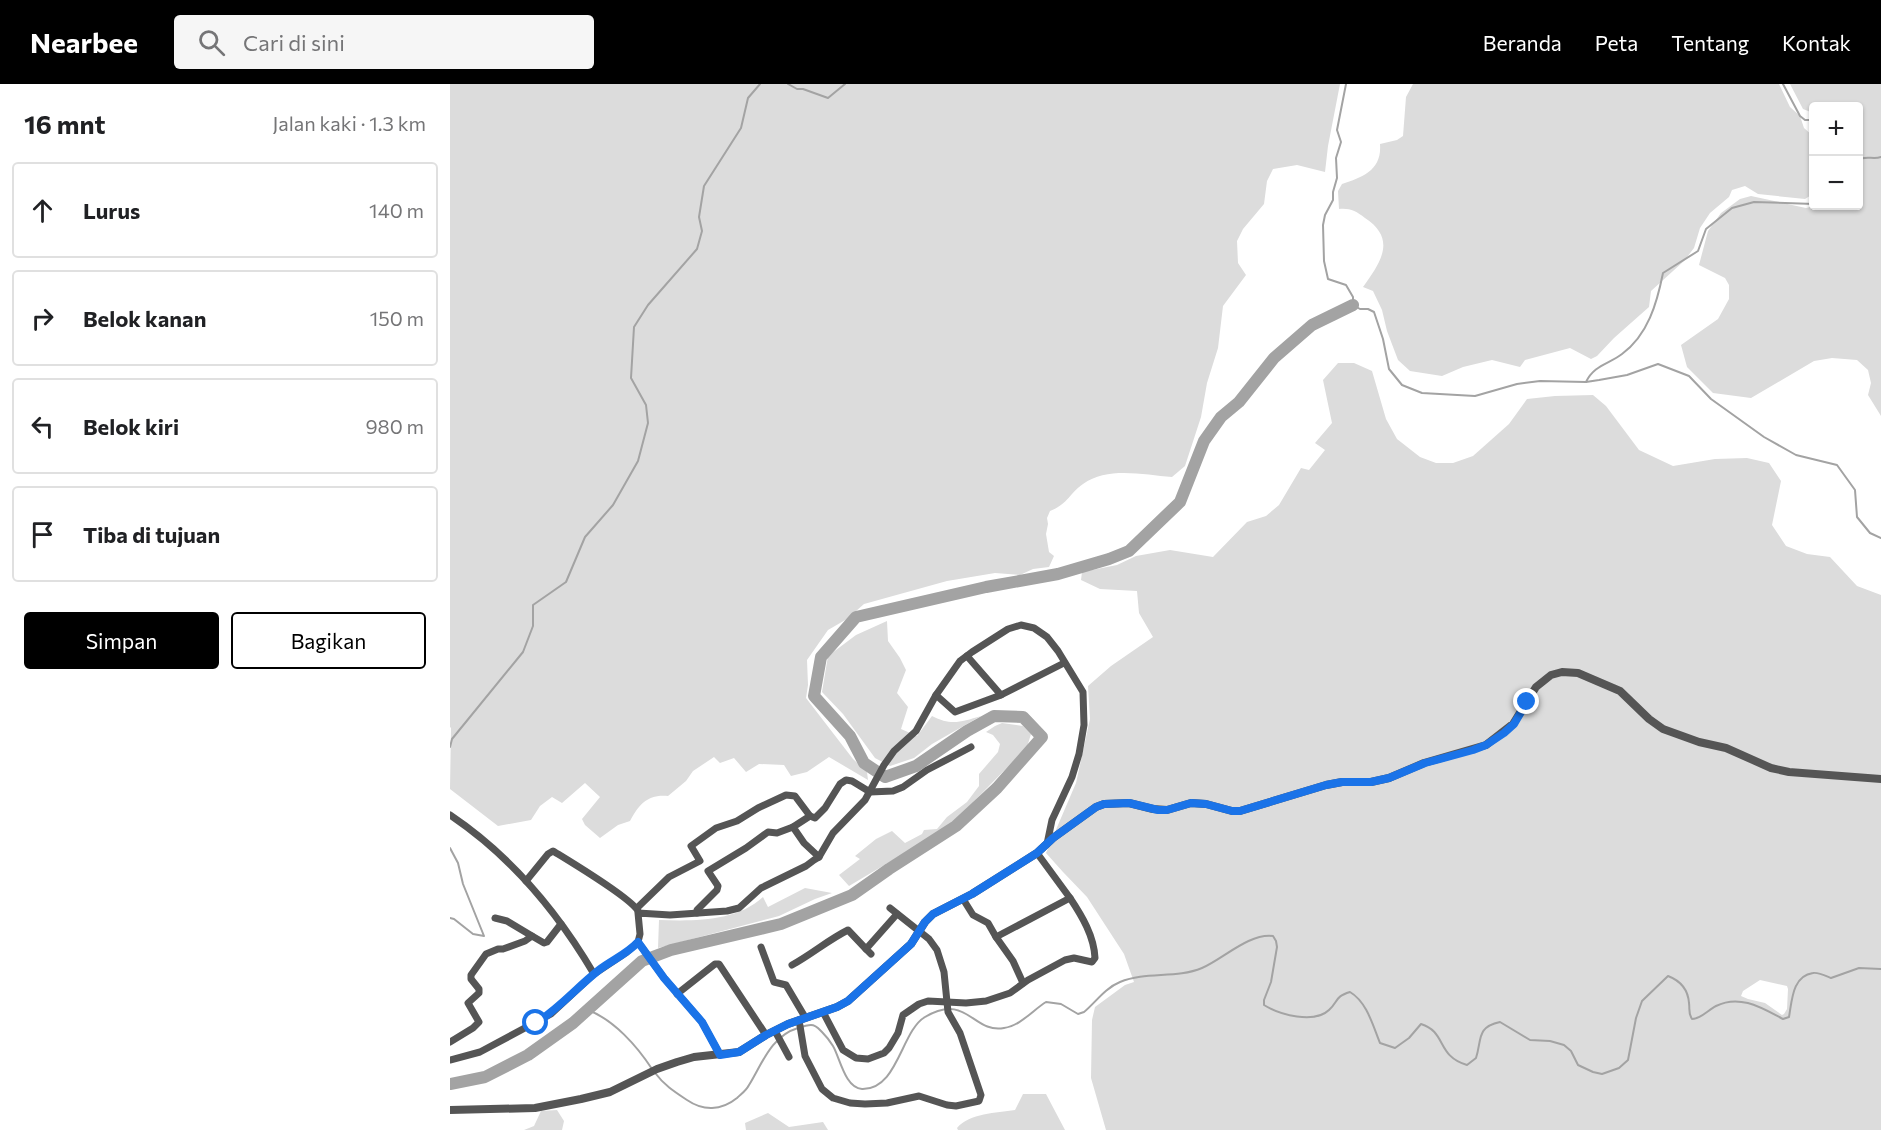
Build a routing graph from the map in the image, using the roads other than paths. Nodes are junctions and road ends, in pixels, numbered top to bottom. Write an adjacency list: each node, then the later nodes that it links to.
1 (967, 656): 2 (street); 3 (street); 4 (street)
2 (1064, 663): 4 (street); 11 (street)
3 (936, 695): 4 (street); 7 (street)
4 (1001, 695)
5 (971, 747): 7 (street)
6 (1881, 779): 11 (street)
7 (870, 792): 9 (street); 13 (street)
8 (450, 815): 16 (street)
9 (810, 816): 10 (street); 14 (street)
10 (793, 827): 13 (street); 15 (street)
11 (1047, 844): 12 (street)
12 (1037, 853): 17 (street); 18 (street)
13 (819, 857): 21 (street)
14 (700, 861): 15 (street); 20 (street)
15 (708, 871): 21 (street)
16 (526, 880): 20 (street); 24 (street)
17 (1070, 898): 27 (street); 32 (street)
18 (963, 899): 25 (street); 27 (street)
19 (890, 908): 22 (street)
20 (638, 911): 21 (street); 28 (street)
21 (697, 913)
22 (897, 914): 25 (street); 30 (street)
23 (495, 918): 26 (street)
24 (561, 924): 26 (street); 31 (street)
25 (920, 931): 34 (street); 35 (street)
26 (532, 936): 39 (street)
27 (996, 937): 32 (street)
28 (641, 945): 31 (street); 33 (street)
29 (761, 947): 36 (street)
30 (792, 964)
31 (594, 974): 42 (street)
32 (1023, 983): 34 (street)
33 (677, 994): 37 (street); 40 (street)
34 (947, 1006): 35 (street); 36 (street)
35 (823, 1012): 36 (street)
36 (801, 1022): 38 (street)
37 (766, 1035): 38 (street); 40 (street)
38 (778, 1036): 41 (street)
39 (450, 1042)
40 (720, 1055): 43 (street)
41 (789, 1057)
42 (450, 1060)
43 (450, 1110)

